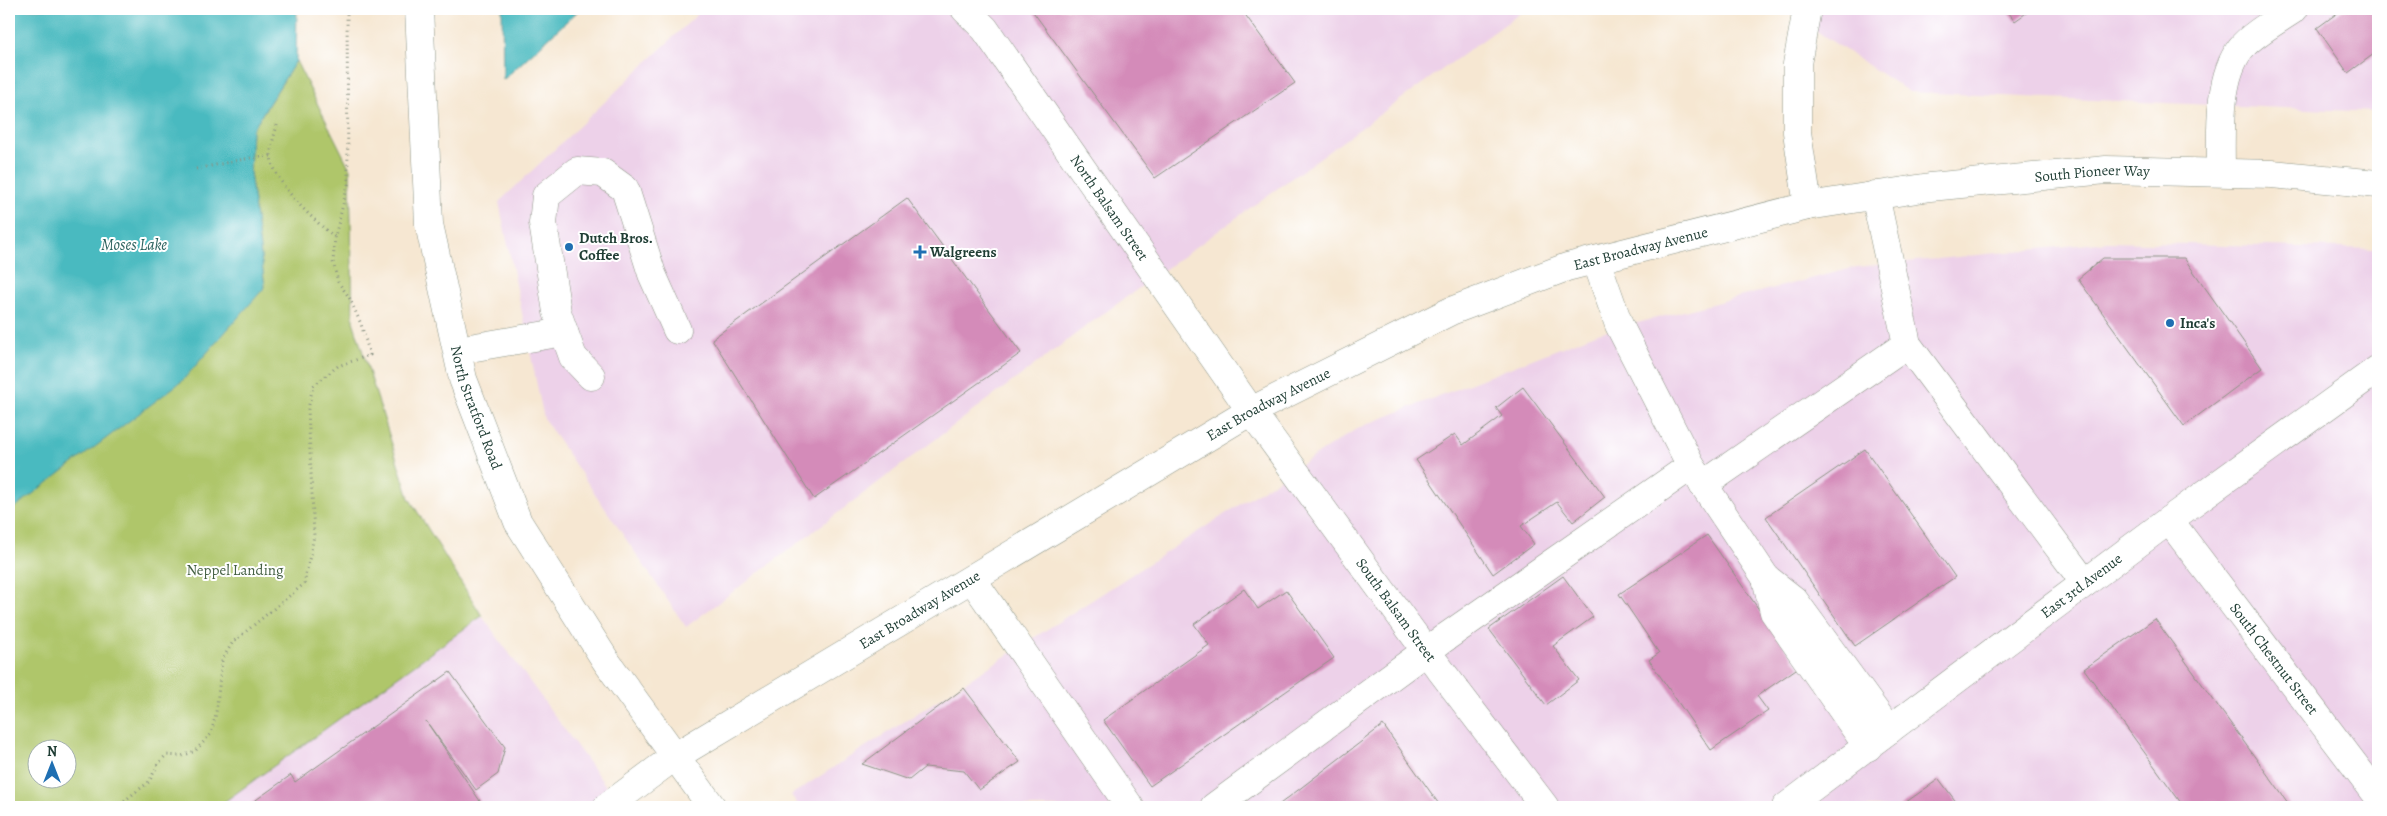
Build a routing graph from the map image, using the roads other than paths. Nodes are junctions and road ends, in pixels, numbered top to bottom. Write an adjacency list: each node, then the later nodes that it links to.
1 (419, 9): 13 (main road, North Stratford Road)
2 (964, 9): 16 (main road, North Balsam Street)
3 (1807, 9): 8 (main road)
4 (2294, 9): 5 (main road)
5 (2221, 172): 6 (main road, South Pioneer Way); 7 (main road, South Pioneer Way)
6 (2378, 184)
7 (1875, 195): 8 (main road, South Pioneer Way); 12 (main road)
8 (1808, 206): 9 (main road, East Broadway Avenue)
9 (1596, 260): 16 (main road, East Broadway Avenue); 17 (main road)
10 (677, 330): 11 (main road)
11 (564, 332): 13 (main road); 15 (main road)
12 (1907, 344): 17 (main road); 21 (main road)
13 (458, 350): 25 (main road, North Stratford Road)
14 (2378, 369): 18 (main road, East 3rd Avenue)
15 (592, 376)
16 (1251, 411): 20 (main road, East Broadway Avenue); 22 (main road, South Balsam Street)
17 (1697, 476): 19 (main road); 22 (main road)
18 (2169, 520): 21 (main road, East 3rd Avenue); 26 (main road, South Chestnut Street)
19 (1766, 578): 23 (main road); 24 (main road)
20 (972, 579): 25 (main road, East Broadway Avenue); 29 (main road)
21 (2085, 583): 23 (main road, East 3rd Avenue)
22 (1426, 651): 30 (main road); 31 (main road, South Balsam Street)
23 (1889, 730): 24 (main road, East 3rd Avenue)
24 (1868, 747): 32 (main road, East 3rd Avenue)
25 (674, 757): 27 (main road, East Broadway Avenue); 28 (main road, North Stratford Road)
26 (2372, 799)
27 (607, 807)
28 (712, 807)
29 (1130, 807)
30 (1214, 807)
31 (1545, 807)
32 (1786, 807)

